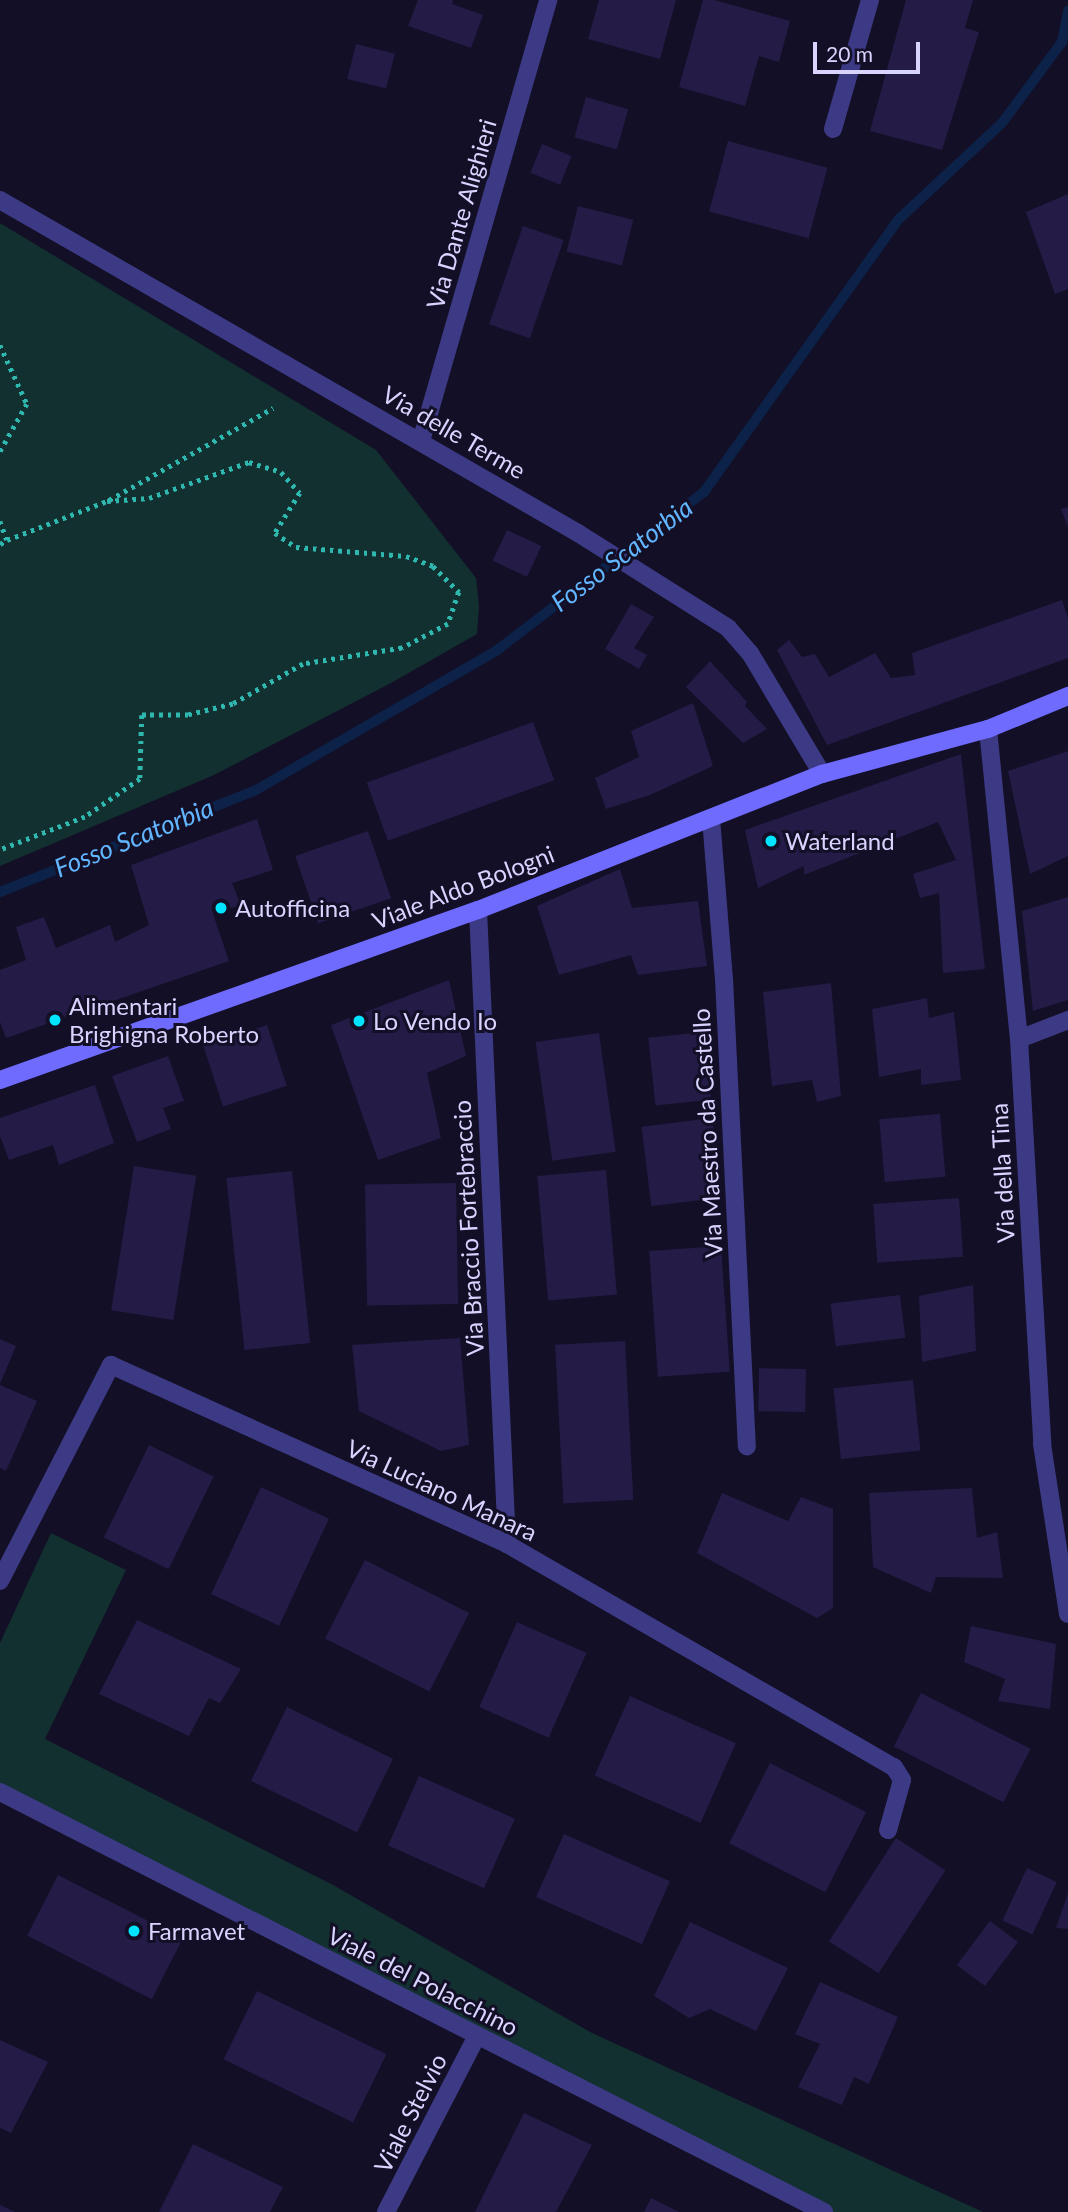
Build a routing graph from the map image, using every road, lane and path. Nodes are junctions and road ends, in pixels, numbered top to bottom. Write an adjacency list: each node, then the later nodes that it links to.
1 (548, 0): 7 (street, Via Dante Alighieri)
2 (870, 0): 3 (street)
3 (833, 129)
4 (0, 200): 7 (street, Via delle Terme)
5 (0, 345): 8 (path)
6 (274, 408): 9 (path)
7 (421, 441): 15 (street, Via delle Terme)
8 (0, 452)
9 (107, 501): 11 (path); 17 (path)
10 (0, 521): 11 (path)
11 (7, 540): 12 (path)
12 (0, 544)
13 (1068, 696): 14 (main road, Viale Aldo Bologni)
14 (988, 729): 15 (main road, Viale Aldo Bologni); 20 (street, Via della Tina)
15 (822, 774): 16 (main road, Viale Aldo Bologni)
16 (711, 818): 18 (main road, Viale Aldo Bologni); 22 (street, Via Maestro da Castello)
17 (0, 850)
18 (478, 910): 21 (main road, Viale Aldo Bologni); 23 (street, Via Braccio Fortebraccio)
19 (1068, 1020): 20 (street)
20 (1019, 1039): 25 (street, Via della Tina)
21 (0, 1080)
22 (747, 1446)
23 (507, 1544): 24 (street, Via Luciano Manara); 27 (street, Via Luciano Manara)
24 (0, 1581)
25 (1068, 1614)
26 (0, 1792): 28 (street, Viale del Polacchino)
27 (888, 1830)
28 (477, 2036): 29 (street, Viale Stelvio); 30 (street, Viale del Polacchino)
29 (386, 2212)
30 (824, 2212)

